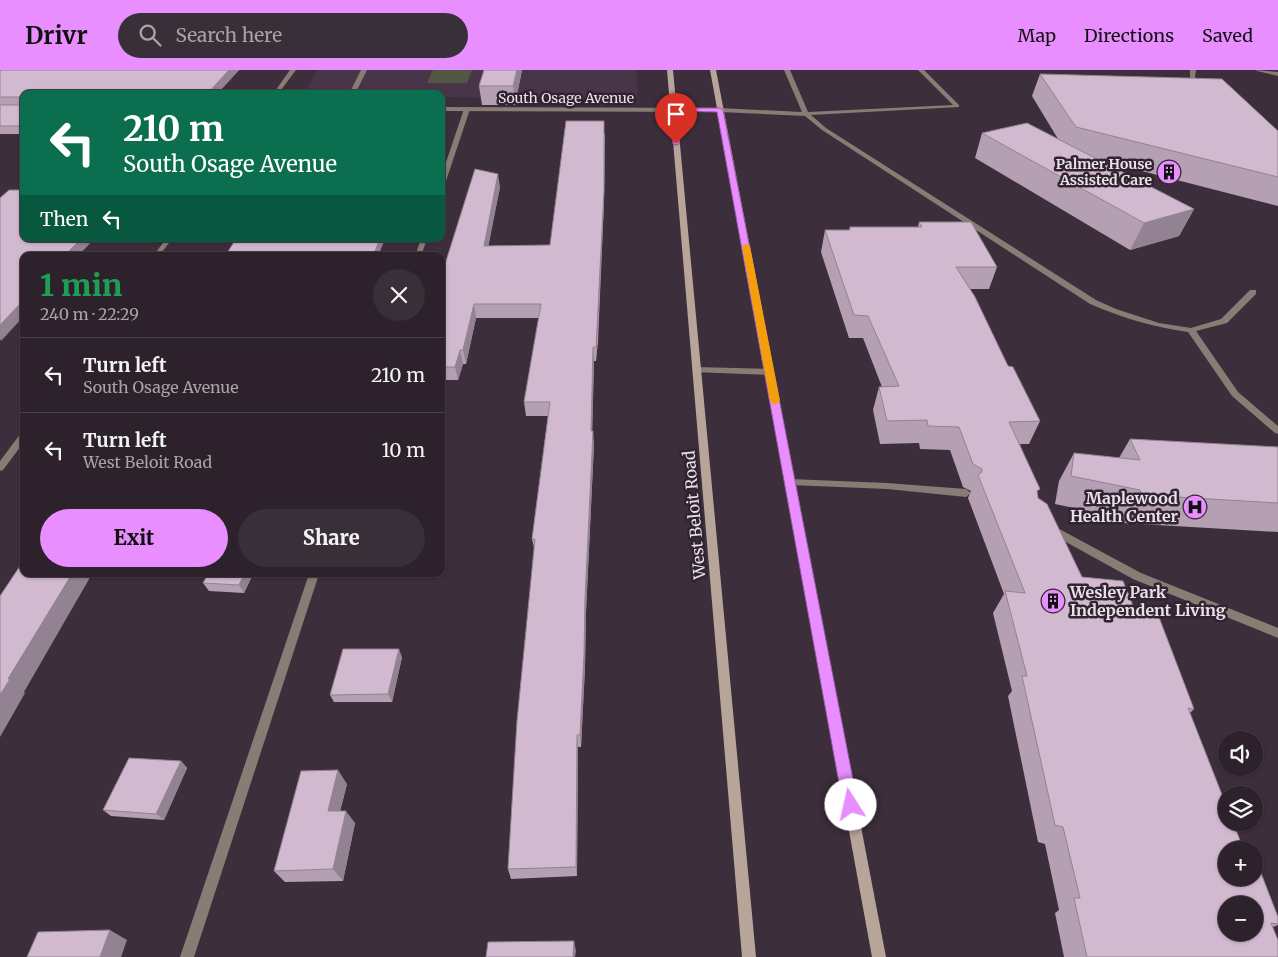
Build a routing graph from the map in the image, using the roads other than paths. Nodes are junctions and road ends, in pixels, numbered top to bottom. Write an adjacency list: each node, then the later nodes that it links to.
1 (293, 70): 11 (street)
2 (364, 70): 12 (street)
3 (670, 70): 15 (main road, West Beloit Road)
4 (713, 70): 16 (main road)
5 (786, 70): 17 (street)
6 (920, 70): 17 (street, South Osage Avenue)
7 (1193, 70): 10 (street)
8 (1258, 70): 9 (street)
9 (1278, 74)
10 (1207, 87)
11 (278, 90)
12 (354, 90)
13 (445, 109): 14 (street, South Osage Avenue)
14 (467, 109): 15 (street, South Osage Avenue); 18 (street)
15 (673, 110): 16 (street, South Osage Avenue); 23 (main road, West Beloit Road)
16 (720, 110): 17 (street, South Osage Avenue); 24 (main road)
17 (806, 114): 22 (street)
18 (445, 175)
19 (167, 242): 20 (street)
20 (159, 252)
21 (1253, 292): 22 (street)
22 (1191, 330): 25 (street)
23 (696, 370): 24 (street); 34 (main road, West Beloit Road)
24 (769, 372): 28 (main road)
25 (1278, 432)
26 (20, 440): 27 (street)
27 (0, 468)
28 (790, 482): 29 (street); 35 (main road)
29 (966, 493)
30 (1039, 522): 32 (street)
31 (313, 577): 33 (street)
32 (1278, 633)
33 (187, 957)
34 (749, 957)
35 (879, 957)

